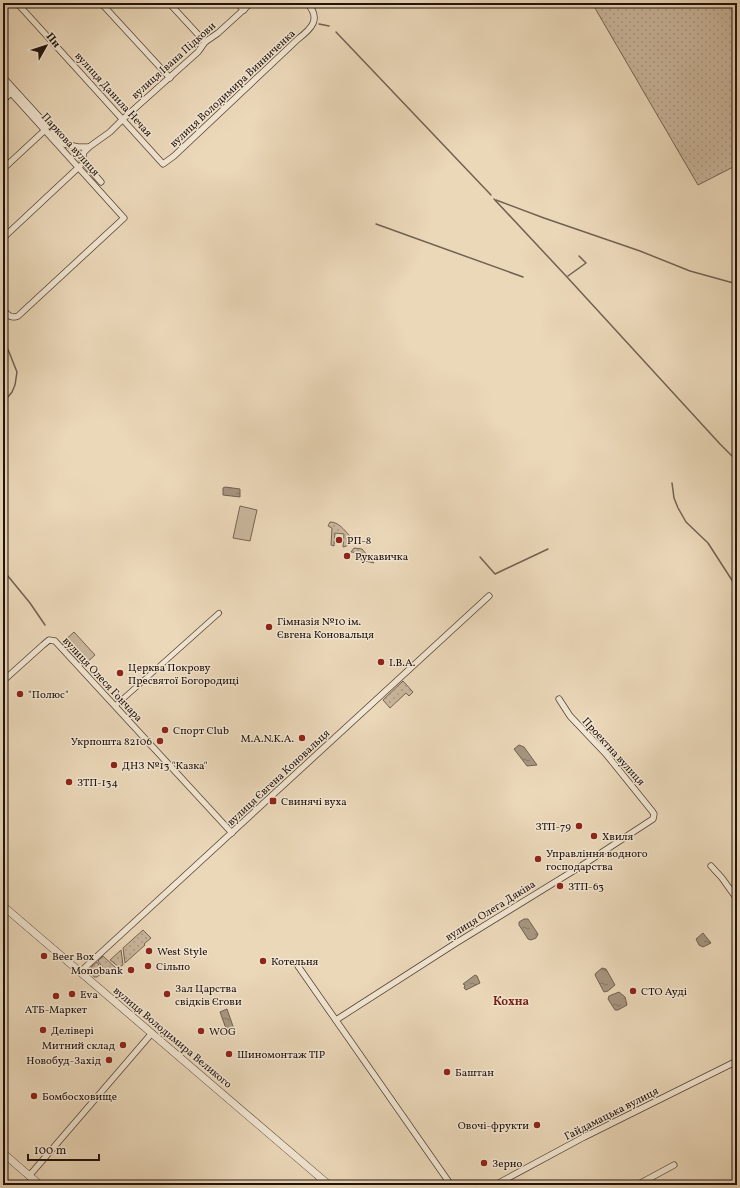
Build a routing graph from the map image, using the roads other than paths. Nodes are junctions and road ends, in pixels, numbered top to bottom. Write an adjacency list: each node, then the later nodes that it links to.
1 (17, 3): 14 (street, вулиця Данила Нечая)
2 (101, 3): 10 (street)
3 (169, 3): 8 (street)
4 (237, 3): 7 (street)
5 (251, 3): 7 (street, вулиця Івана Підкови)
6 (307, 3): 18 (street, вулиця Володимира Винниченка)
7 (244, 10): 8 (street, вулиця Івана Підкови)
8 (205, 42): 10 (street, вулиця Івана Підкови)
9 (3, 77): 15 (street, Паркова вулиця)
10 (170, 78): 14 (street, вулиця Івана Підкови)
11 (3, 84): 12 (street, Паркова вулиця)
12 (11, 93): 13 (street); 15 (street, Паркова вулиця)
13 (3, 100)
14 (123, 119): 16 (street, вулиця Івана Підкови); 18 (street, вулиця Данила Нечая)
15 (46, 128): 16 (street, Паркова вулиця); 19 (street, Паркова вулиця); 20 (street)
16 (89, 147): 17 (street, Паркова вулиця)
17 (82, 160): 19 (street); 21 (street, Паркова вулиця)
18 (163, 164)
19 (79, 168): 22 (street); 23 (street, Паркова вулиця)
20 (3, 169)
21 (101, 182)
22 (3, 238)
23 (3, 310)
24 (489, 596): 30 (street, вулиця Євгена Коновальця)
25 (219, 613): 28 (street)
26 (3, 681): 28 (street, вулиця Олеся Гончара)
27 (559, 699): 29 (street, Проектна вулиця)
28 (115, 706): 30 (street, вулиця Олеся Гончара)
29 (654, 817): 36 (street, вулиця Олега Дяківа)
30 (232, 833): 35 (street, вулиця Євгена Коновальця)
31 (711, 866): 32 (street)
32 (737, 899)
33 (3, 906): 35 (street, вулиця Володимира Великого)
34 (298, 966): 36 (street)
35 (80, 972): 37 (street, вулиця Володимира Великого)
36 (336, 1020): 44 (street)
37 (152, 1033): 41 (street); 43 (street, вулиця Володимира Великого)
38 (737, 1061): 45 (street, Гайдамацька вулиця)
39 (3, 1153): 41 (street)
40 (674, 1165): 46 (street)
41 (29, 1176): 42 (street)
42 (40, 1185)
43 (329, 1185)
44 (451, 1185)
45 (495, 1185)
46 (637, 1185)

